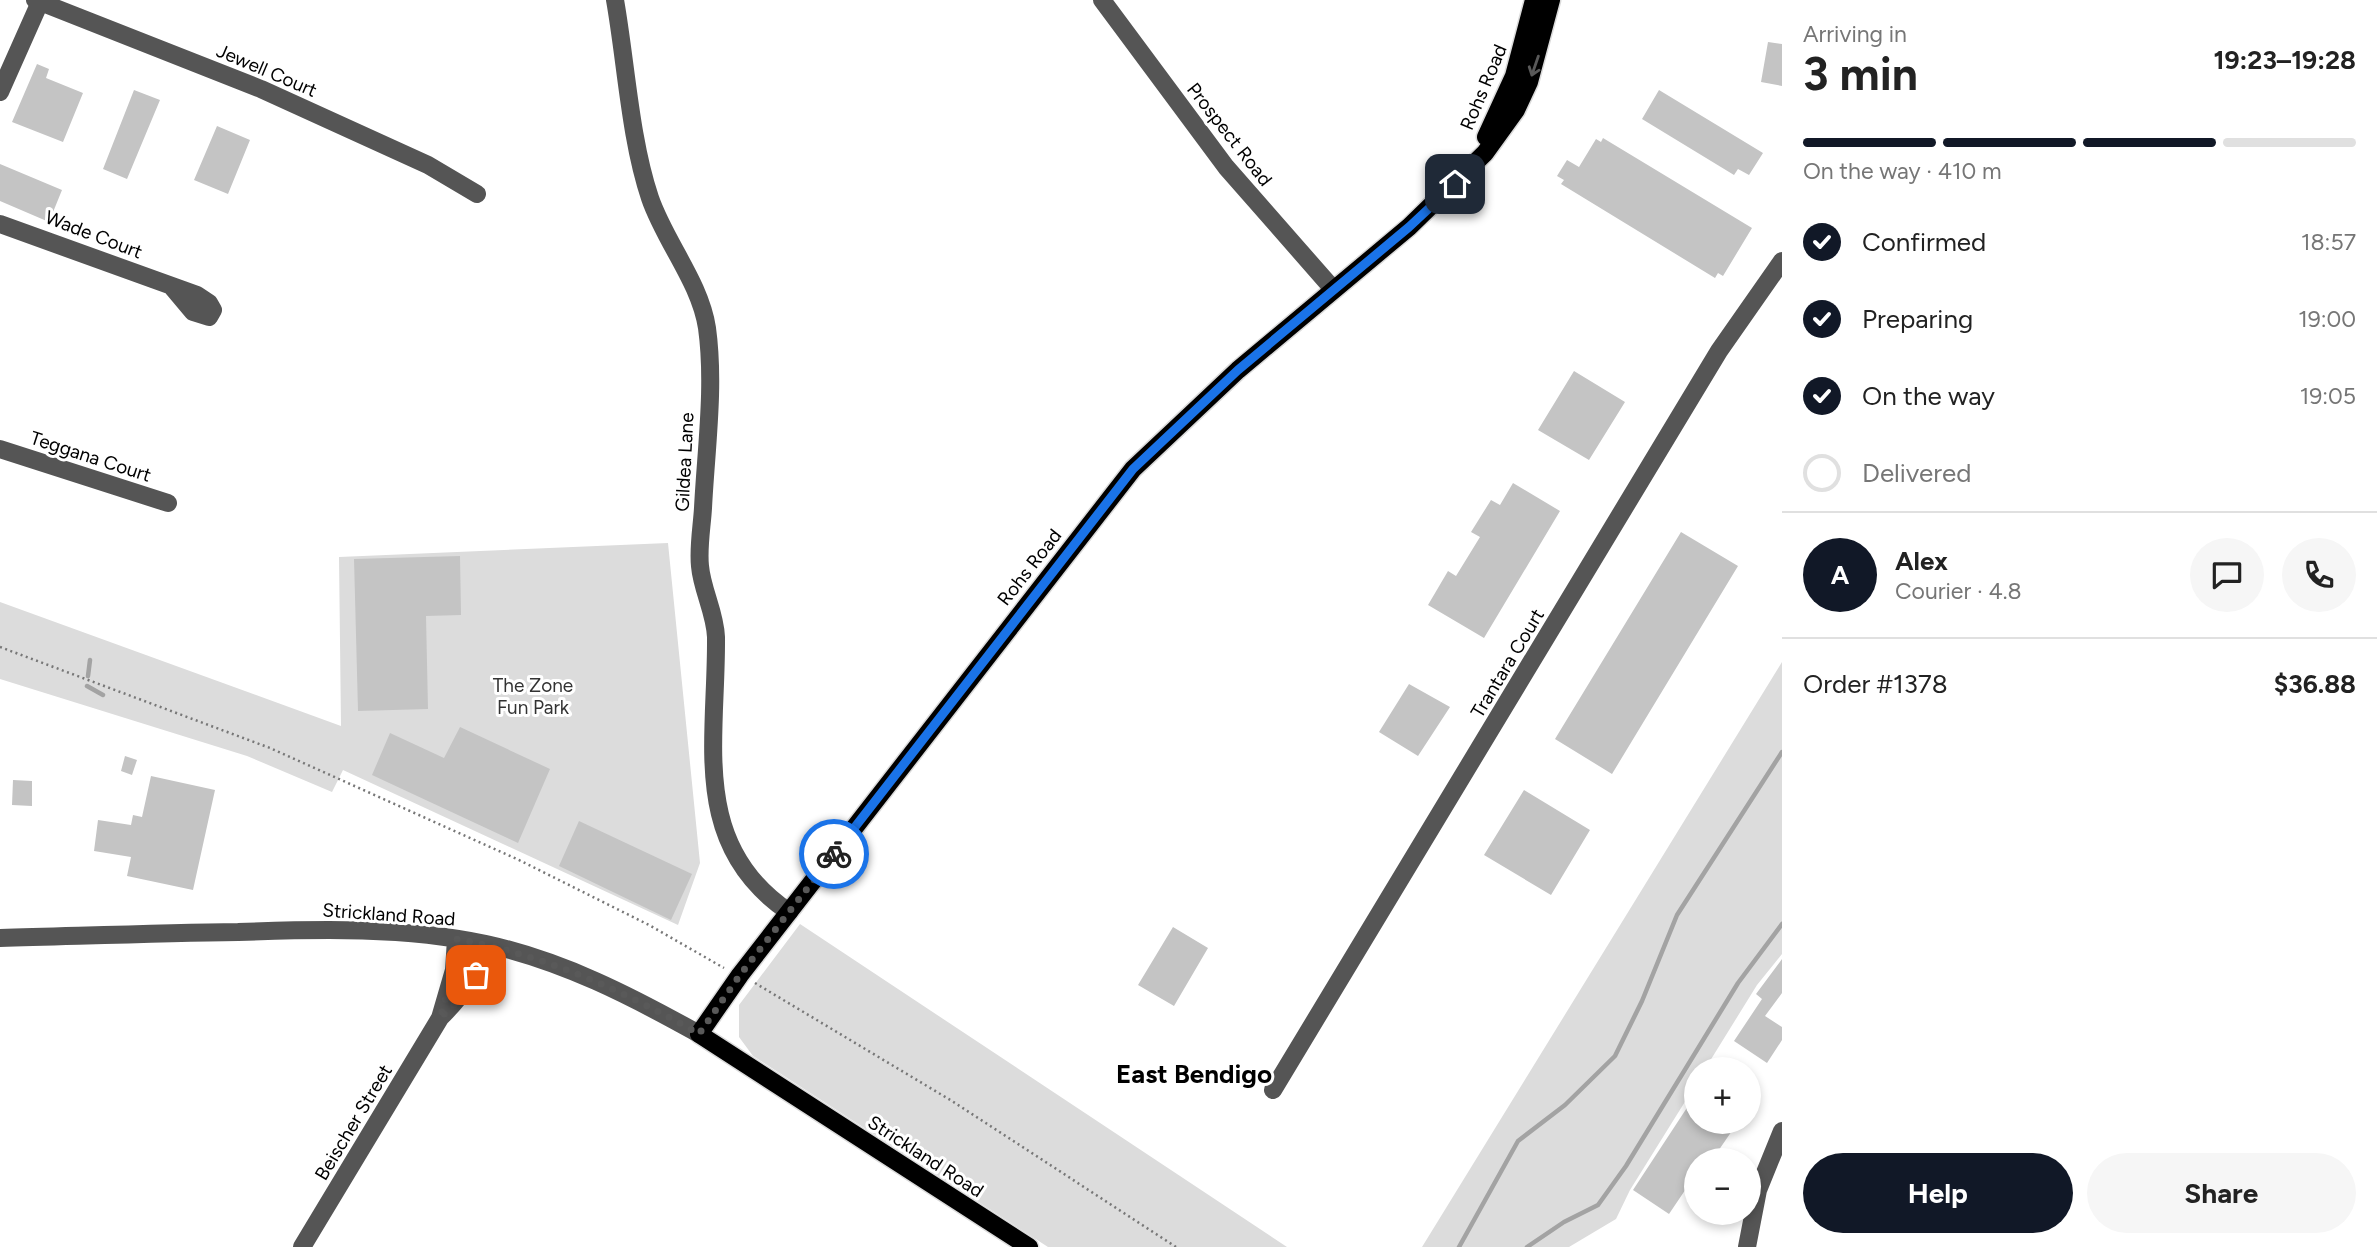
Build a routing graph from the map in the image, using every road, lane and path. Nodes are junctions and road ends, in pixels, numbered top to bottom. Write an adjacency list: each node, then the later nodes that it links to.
1 (615, 0): 16 (street, Gildea Lane)
2 (1101, 0): 12 (street, Prospect Road)
3 (1534, 0): 7 (main road, Rohs Road)
4 (1551, 0): 7 (main road, Rohs Road, one-way to 7)
5 (37, 1): 6 (street); 8 (street, Jewell Court)
6 (0, 92)
7 (1455, 184): 12 (main road, Rohs Road)
8 (477, 194)
9 (0, 224): 11 (street, Wade Court)
10 (1782, 261): 23 (street, Trantara Court)
11 (172, 287)
12 (1333, 289): 16 (main road, Rohs Road)
13 (0, 449): 14 (street, Teggana Court)
14 (168, 503)
15 (0, 647): 20 (path)
16 (789, 912): 20 (main road, Rohs Road)
17 (0, 938): 18 (street, Strickland Road)
18 (456, 939): 19 (street, Strickland Road); 21 (street, Beischer Street)
19 (488, 945): 21 (street, Beischer Street); 22 (street, Strickland Road)
20 (740, 975): 22 (main road, Rohs Road); 27 (path)
21 (440, 1018): 25 (street, Beischer Street)
22 (699, 1034): 26 (main road, Strickland Road)
23 (1273, 1090)
24 (1782, 1131): 28 (street)
25 (302, 1247)
26 (1029, 1247)
27 (1176, 1247)
28 (1747, 1247)

